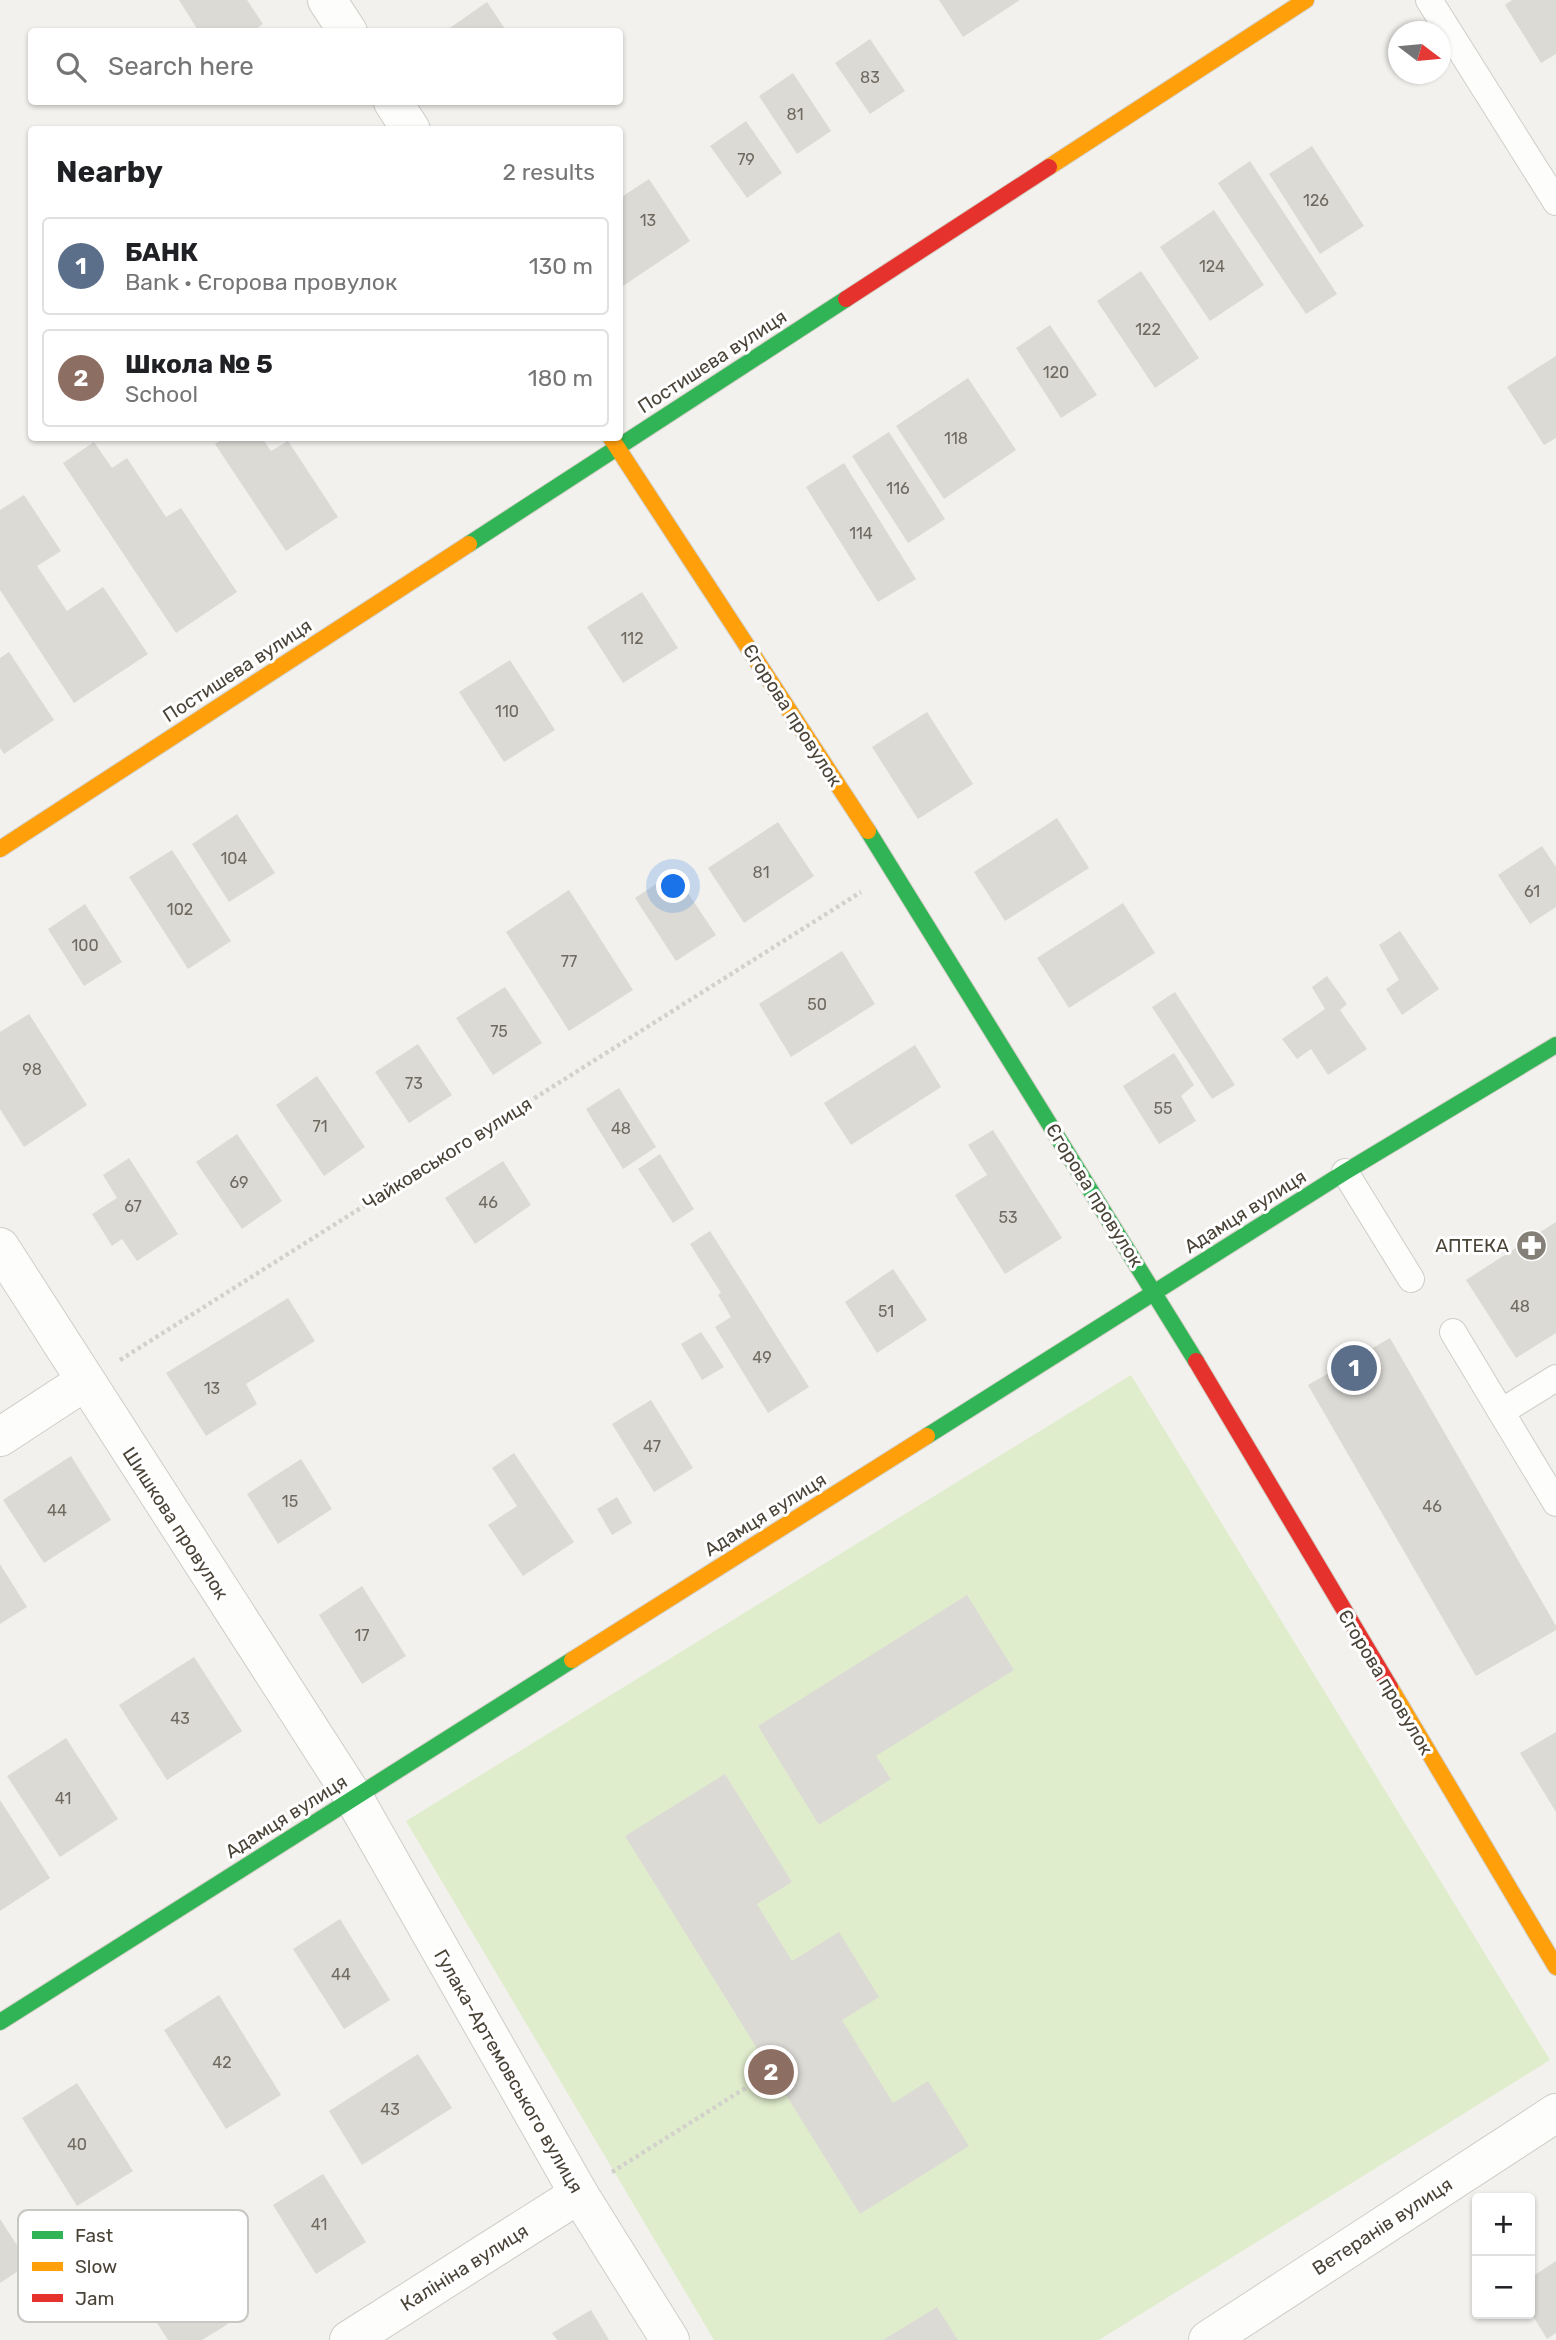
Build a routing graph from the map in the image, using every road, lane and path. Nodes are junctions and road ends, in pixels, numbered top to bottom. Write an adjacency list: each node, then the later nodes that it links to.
1 (327, 0): 4 (street)
2 (1306, 0): 8 (street, Постишева вулиця)
3 (1429, 0): 7 (lane)
4 (345, 28)
5 (395, 105): 6 (street)
6 (408, 126)
7 (1556, 202)
8 (623, 437)
9 (615, 442): 10 (street, Постишева вулиця); 11 (street, Єгорова провулок)
10 (0, 849)
11 (895, 870): 16 (street, Єгорова провулок); 19 (path, Чайковського вулиця)
12 (1556, 1045): 13 (street, Адамця вулиця)
13 (1345, 1172): 15 (lane); 16 (street, Адамця вулиця)
14 (0, 1247): 19 (street, Шишкова провулок)
15 (1411, 1279)
16 (1155, 1292): 23 (street, Адамця вулиця); 24 (street, Єгорова провулок)
17 (1453, 1332): 20 (lane)
18 (1556, 1378): 20 (lane)
19 (84, 1382): 21 (street); 23 (street, Шишкова провулок)
20 (1501, 1412): 22 (lane)
21 (0, 1437)
22 (1556, 1503)
23 (354, 1798): 25 (street, Адамця вулиця); 28 (street, Гулака-Артемовського вулиця)
24 (1556, 1967)
25 (0, 2022)
26 (771, 2072): 28 (path)
27 (1556, 2112): 31 (street, Ветеранів вулиця)
28 (579, 2194): 29 (street, Калініна вулиця); 30 (street, Гулака-Артемовського вулиця)
29 (349, 2340)
30 (670, 2340)
31 (1208, 2340)

